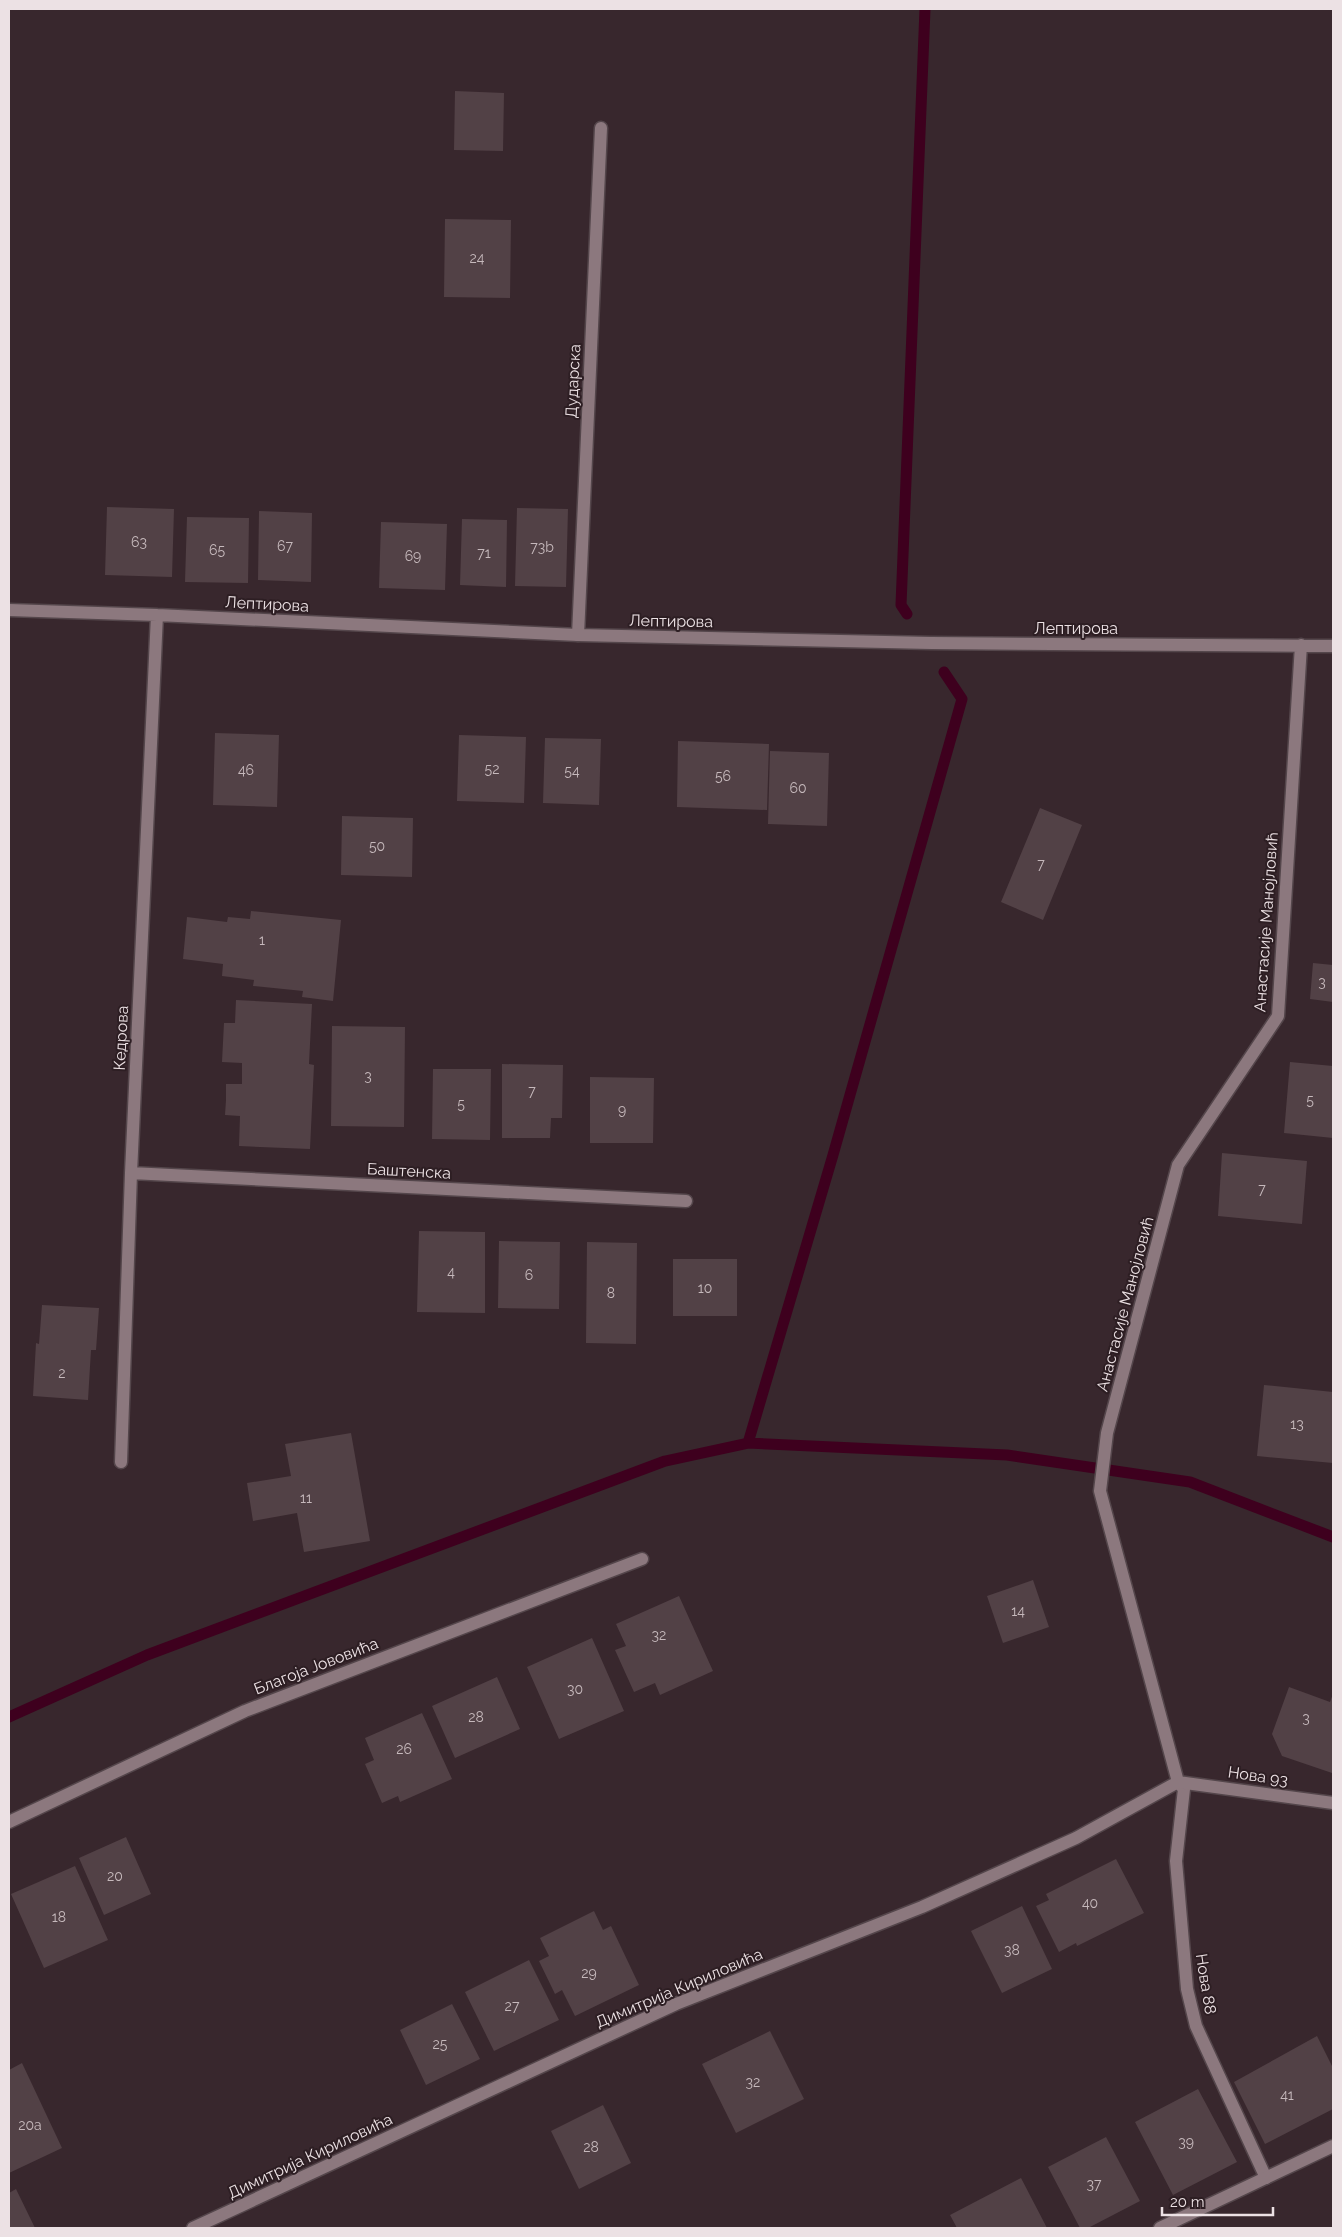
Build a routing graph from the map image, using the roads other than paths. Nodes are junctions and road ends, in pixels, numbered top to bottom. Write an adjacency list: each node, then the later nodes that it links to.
1 (600, 128): 4 (street, Дударска)
2 (9, 610): 3 (street, Лептирова)
3 (156, 615): 4 (street, Лептирова); 7 (street, Кедрова)
4 (578, 634): 5 (street, Лептирова)
5 (1300, 645): 6 (street, Лептирова); 11 (street, Анастасије Манојловић)
6 (1333, 646)
7 (131, 1173): 8 (street, Баштенска); 9 (street, Кедрова)
8 (686, 1201)
9 (121, 1462)
10 (642, 1560): 13 (street, Благоја Јововића)
11 (1178, 1782): 12 (street, Нова 93); 15 (street, Нова 88); 16 (street, Димитрија Кириловића)
12 (1333, 1803)
13 (9, 1822)
14 (1333, 2146): 15 (street)
15 (1266, 2178): 17 (street)
16 (193, 2228)
17 (1160, 2228)

